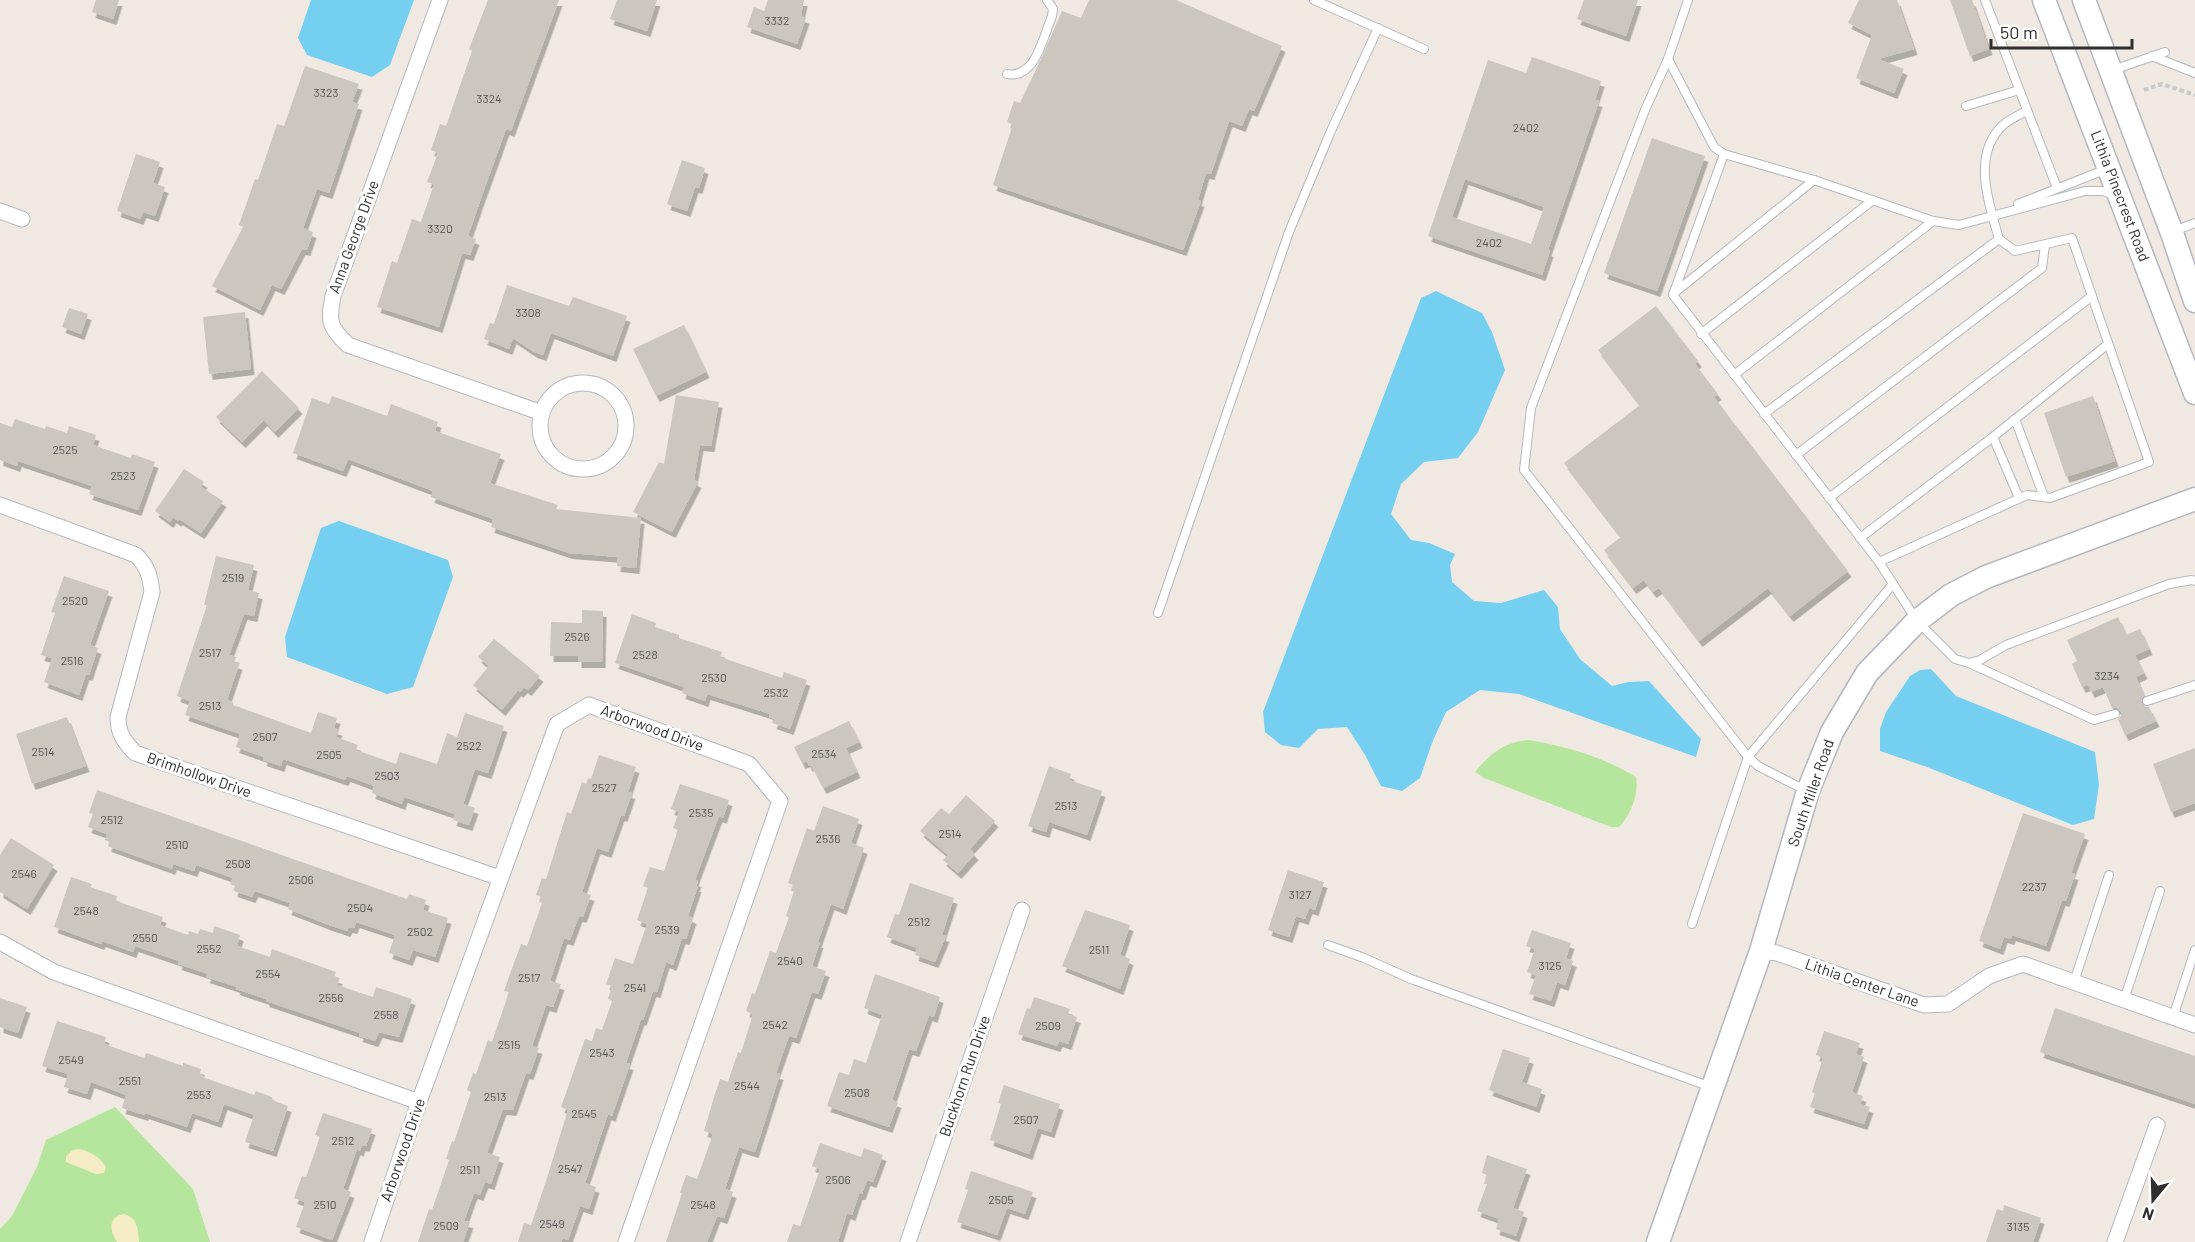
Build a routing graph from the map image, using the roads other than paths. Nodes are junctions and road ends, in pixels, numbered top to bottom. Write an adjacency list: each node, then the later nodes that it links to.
1 (440, 0): 40 (street, Anna George Drive)
2 (1047, 0): 15 (lane)
3 (1314, 0): 8 (lane)
4 (1688, 0): 12 (lane)
5 (1985, 0): 16 (lane)
6 (2044, 0): 20 (street, Lithia Pinecrest Road)
7 (2084, 0): 13 (street)
8 (1377, 28): 9 (lane); 54 (lane)
9 (1424, 49)
10 (2165, 52): 11 (lane)
11 (2152, 56): 13 (lane); 14 (lane)
12 (1668, 58): 19 (lane); 60 (lane)
13 (2110, 71): 30 (street)
14 (2195, 73)
15 (1007, 74)
16 (2019, 90): 17 (lane); 18 (lane)
17 (1966, 106)
18 (2027, 111): 22 (lane); 26 (lane)
19 (1724, 154): 21 (lane); 33 (lane)
20 (2109, 169): 22 (lane); 24 (street, Lithia Pinecrest Road)
21 (1814, 180): 23 (lane); 33 (lane)
22 (2057, 188): 26 (lane)
23 (1872, 200): 28 (lane); 36 (lane)
24 (2121, 200): 26 (lane); 39 (street, Lithia Pinecrest Road)
25 (0, 211): 27 (street)
26 (1992, 215): 28 (lane); 31 (lane)
27 (22, 219)
28 (1933, 221): 38 (lane)
29 (2195, 223): 30 (lane)
30 (2172, 232): 35 (street)
31 (1999, 239): 32 (lane); 41 (lane)
32 (2045, 246): 34 (lane); 44 (lane)
33 (1673, 295): 36 (lane)
34 (2092, 296): 37 (lane); 45 (lane)
35 (2195, 301)
36 (1701, 334): 38 (lane)
37 (2108, 344): 42 (lane); 47 (lane)
38 (1734, 375): 41 (lane)
39 (2195, 393)
40 (542, 413): 40 (street)
41 (1764, 414): 44 (lane)
42 (2015, 419): 43 (lane); 47 (lane)
43 (1993, 437): 46 (lane); 50 (lane)
44 (1796, 455): 45 (lane)
45 (1829, 498): 50 (lane)
46 (2019, 498): 47 (lane); 51 (lane)
47 (2044, 498)
48 (2195, 499): 55 (street, South Miller Road)
49 (0, 505): 63 (street, Brimhollow Drive)
50 (1860, 538): 51 (lane)
51 (1880, 562): 53 (lane)
52 (2195, 581): 56 (lane)
53 (1893, 584): 55 (lane); 60 (lane)
54 (1158, 613)
55 (1917, 621): 56 (lane); 61 (street, South Miller Road)
56 (1969, 663): 59 (lane)
57 (2195, 685): 58 (lane)
58 (2147, 701)
59 (2115, 714)
60 (1748, 757): 61 (lane); 66 (lane)
61 (1808, 791): 70 (street, South Miller Road)
62 (2109, 875): 71 (lane)
63 (500, 878): 76 (street, Arborwood Drive); 79 (street, Arborwood Drive)
64 (2160, 891): 72 (lane)
65 (1022, 910): 80 (street, Buckhorn Run Drive)
66 (1692, 924)
67 (0, 942): 76 (street)
68 (1328, 945): 75 (lane)
69 (2195, 950): 73 (lane)
70 (1761, 951): 71 (street, Lithia Center Lane); 75 (street, South Miller Road)
71 (2074, 982): 72 (street, Lithia Center Lane)
72 (2124, 1000): 73 (street, Lithia Center Lane)
73 (2173, 1017): 74 (street, Lithia Center Lane)
74 (2195, 1025)
75 (1712, 1088): 81 (street, South Miller Road)
76 (419, 1102): 78 (street, Arborwood Drive)
77 (2157, 1125): 82 (street)
78 (372, 1242)
79 (626, 1242)
80 (908, 1242)
81 (1658, 1242)
82 (2115, 1242)

